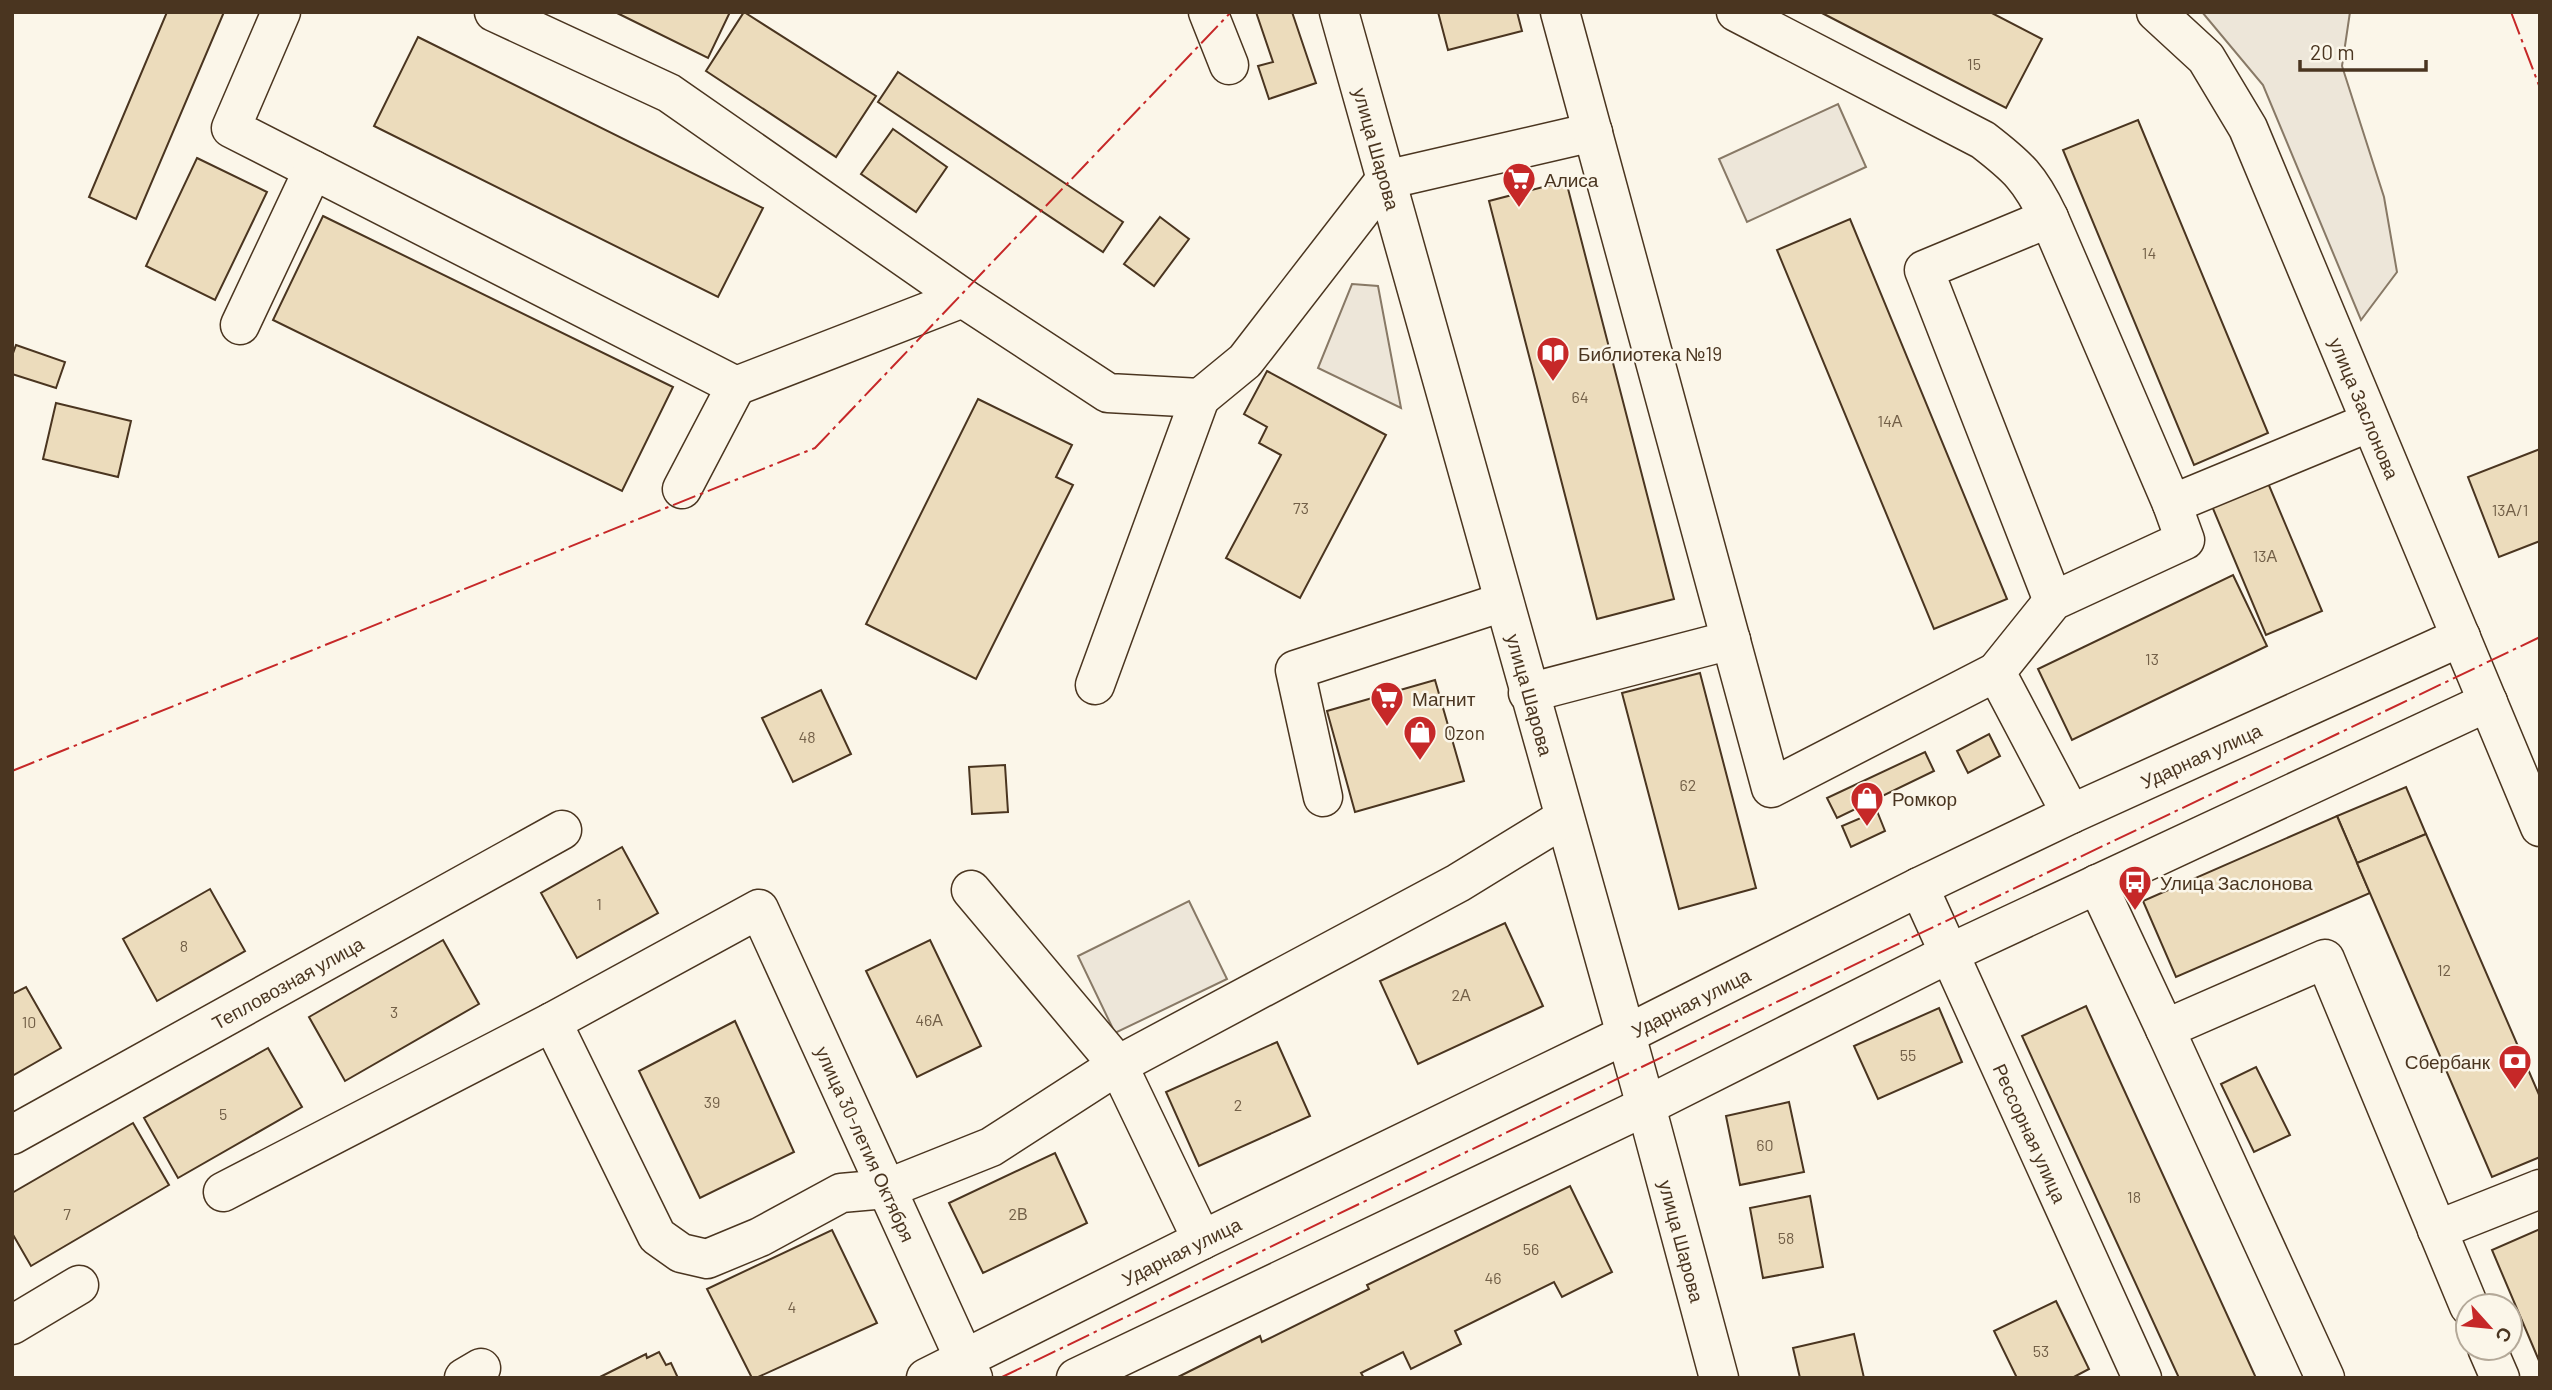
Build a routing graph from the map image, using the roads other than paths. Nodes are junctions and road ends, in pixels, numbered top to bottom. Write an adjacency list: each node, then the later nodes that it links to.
1 (282, 12): 10 (street)
2 (494, 12): 13 (street)
3 (1208, 12): 8 (street)
4 (1339, 12): 11 (street, улица Шарова)
5 (1560, 12): 9 (street)
6 (1736, 12): 12 (street)
7 (2156, 12): 17 (street, улица Заслонова)
8 (1229, 65)
9 (1593, 132): 11 (street); 23 (street)
10 (313, 170): 14 (street); 15 (street)
11 (1385, 180): 16 (street); 21 (street, улица Шарова)
12 (2049, 218): 19 (street); 20 (street)
13 (963, 298): 15 (street); 16 (street)
14 (240, 324)
15 (736, 386): 18 (street)
16 (1200, 398): 25 (street)
17 (2370, 422): 19 (street); 22 (street, улица Заслонова)
18 (682, 489)
19 (2172, 505): 20 (street)
20 (2053, 601): 24 (street)
21 (1503, 602): 26 (street, улица Шарова); 28 (street)
22 (2461, 637): 27 (street, улица Заслонова); 29 (street, Ударная улица)
23 (1731, 640): 24 (street); 26 (street)
24 (1996, 672): 29 (street)
25 (1095, 685)
26 (1528, 693): 30 (street, улица Шарова)
27 (2488, 702): 31 (street, улица Заслонова); 33 (street)
28 (1323, 797)
29 (2071, 814): 34 (street, Ударная улица)
30 (1564, 818): 39 (street, улица Шарова); 40 (street)
31 (2540, 827)
32 (562, 830): 42 (street, Тепловозная улица)
33 (2097, 884): 36 (street); 38 (street)
34 (1919, 887): 36 (street, Рессорная улица); 39 (street, Ударная улица)
35 (971, 890): 40 (street)
36 (1950, 953): 41 (street); 55 (street, Рессорная улица)
37 (552, 1022): 43 (street); 43 (street, улица 30-летия Октября); 45 (street)
38 (2165, 1029): 46 (street); 56 (street)
39 (1625, 1035): 41 (street, улица Шарова); 47 (street, Ударная улица)
40 (1118, 1065): 43 (street); 47 (street)
41 (1646, 1106): 53 (street); 54 (street, улица Шарова)
42 (12, 1135)
43 (886, 1189): 51 (street, улица 30-летия Октября)
44 (2540, 1189): 46 (street)
45 (223, 1192)
46 (2437, 1230): 49 (street)
47 (1202, 1240): 51 (street, Ударная улица)
48 (79, 1285): 50 (street)
49 (2463, 1292)
50 (12, 1325)
51 (968, 1368): 52 (street, Ударная улица)
52 (926, 1378)
53 (1076, 1378)
54 (1719, 1378)
55 (2142, 1378)
56 (2325, 1378)

